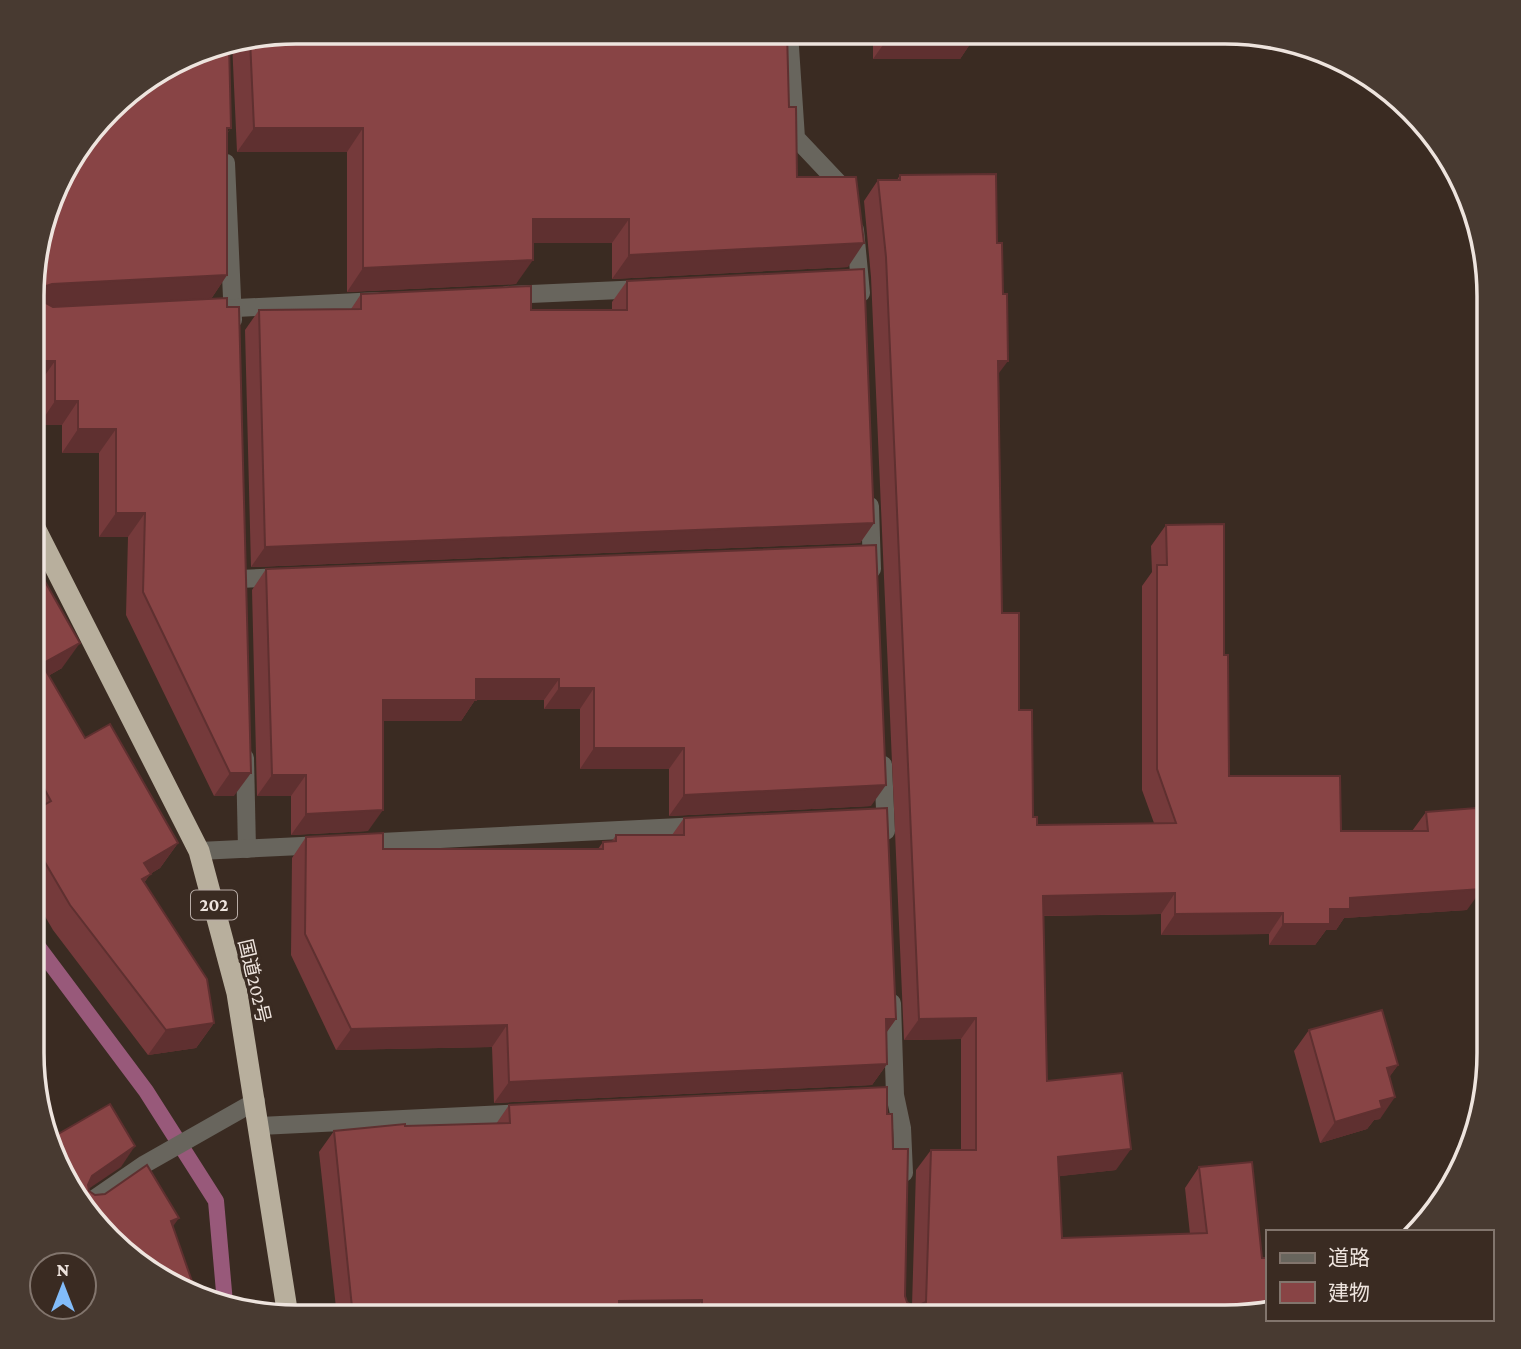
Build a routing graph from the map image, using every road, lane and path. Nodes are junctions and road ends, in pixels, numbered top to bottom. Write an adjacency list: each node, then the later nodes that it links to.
1 (790, 44): 6 (street)
2 (226, 141): 7 (street)
3 (665, 288): 4 (street)
4 (484, 296)
5 (400, 300): 7 (street)
6 (861, 306)
7 (233, 309): 8 (street); 9 (street)
8 (193, 311)
9 (233, 335)
10 (869, 485): 14 (street)
11 (44, 546): 20 (highway, 国道202号 / 202)
12 (308, 576): 13 (street)
13 (240, 579)
14 (873, 582)
15 (244, 741): 19 (street)
16 (882, 748): 18 (street)
17 (719, 825): 19 (street)
18 (886, 845)
19 (247, 849): 20 (street)
20 (199, 851): 22 (highway, 国道202号 / 202)
21 (891, 984): 25 (street)
22 (256, 1101): 24 (highway, 国道202号 / 202); 26 (street)
23 (550, 1112): 24 (street)
24 (260, 1126): 27 (highway, 国道202号 / 202)
25 (905, 1191)
26 (92, 1201)
27 (287, 1305)

